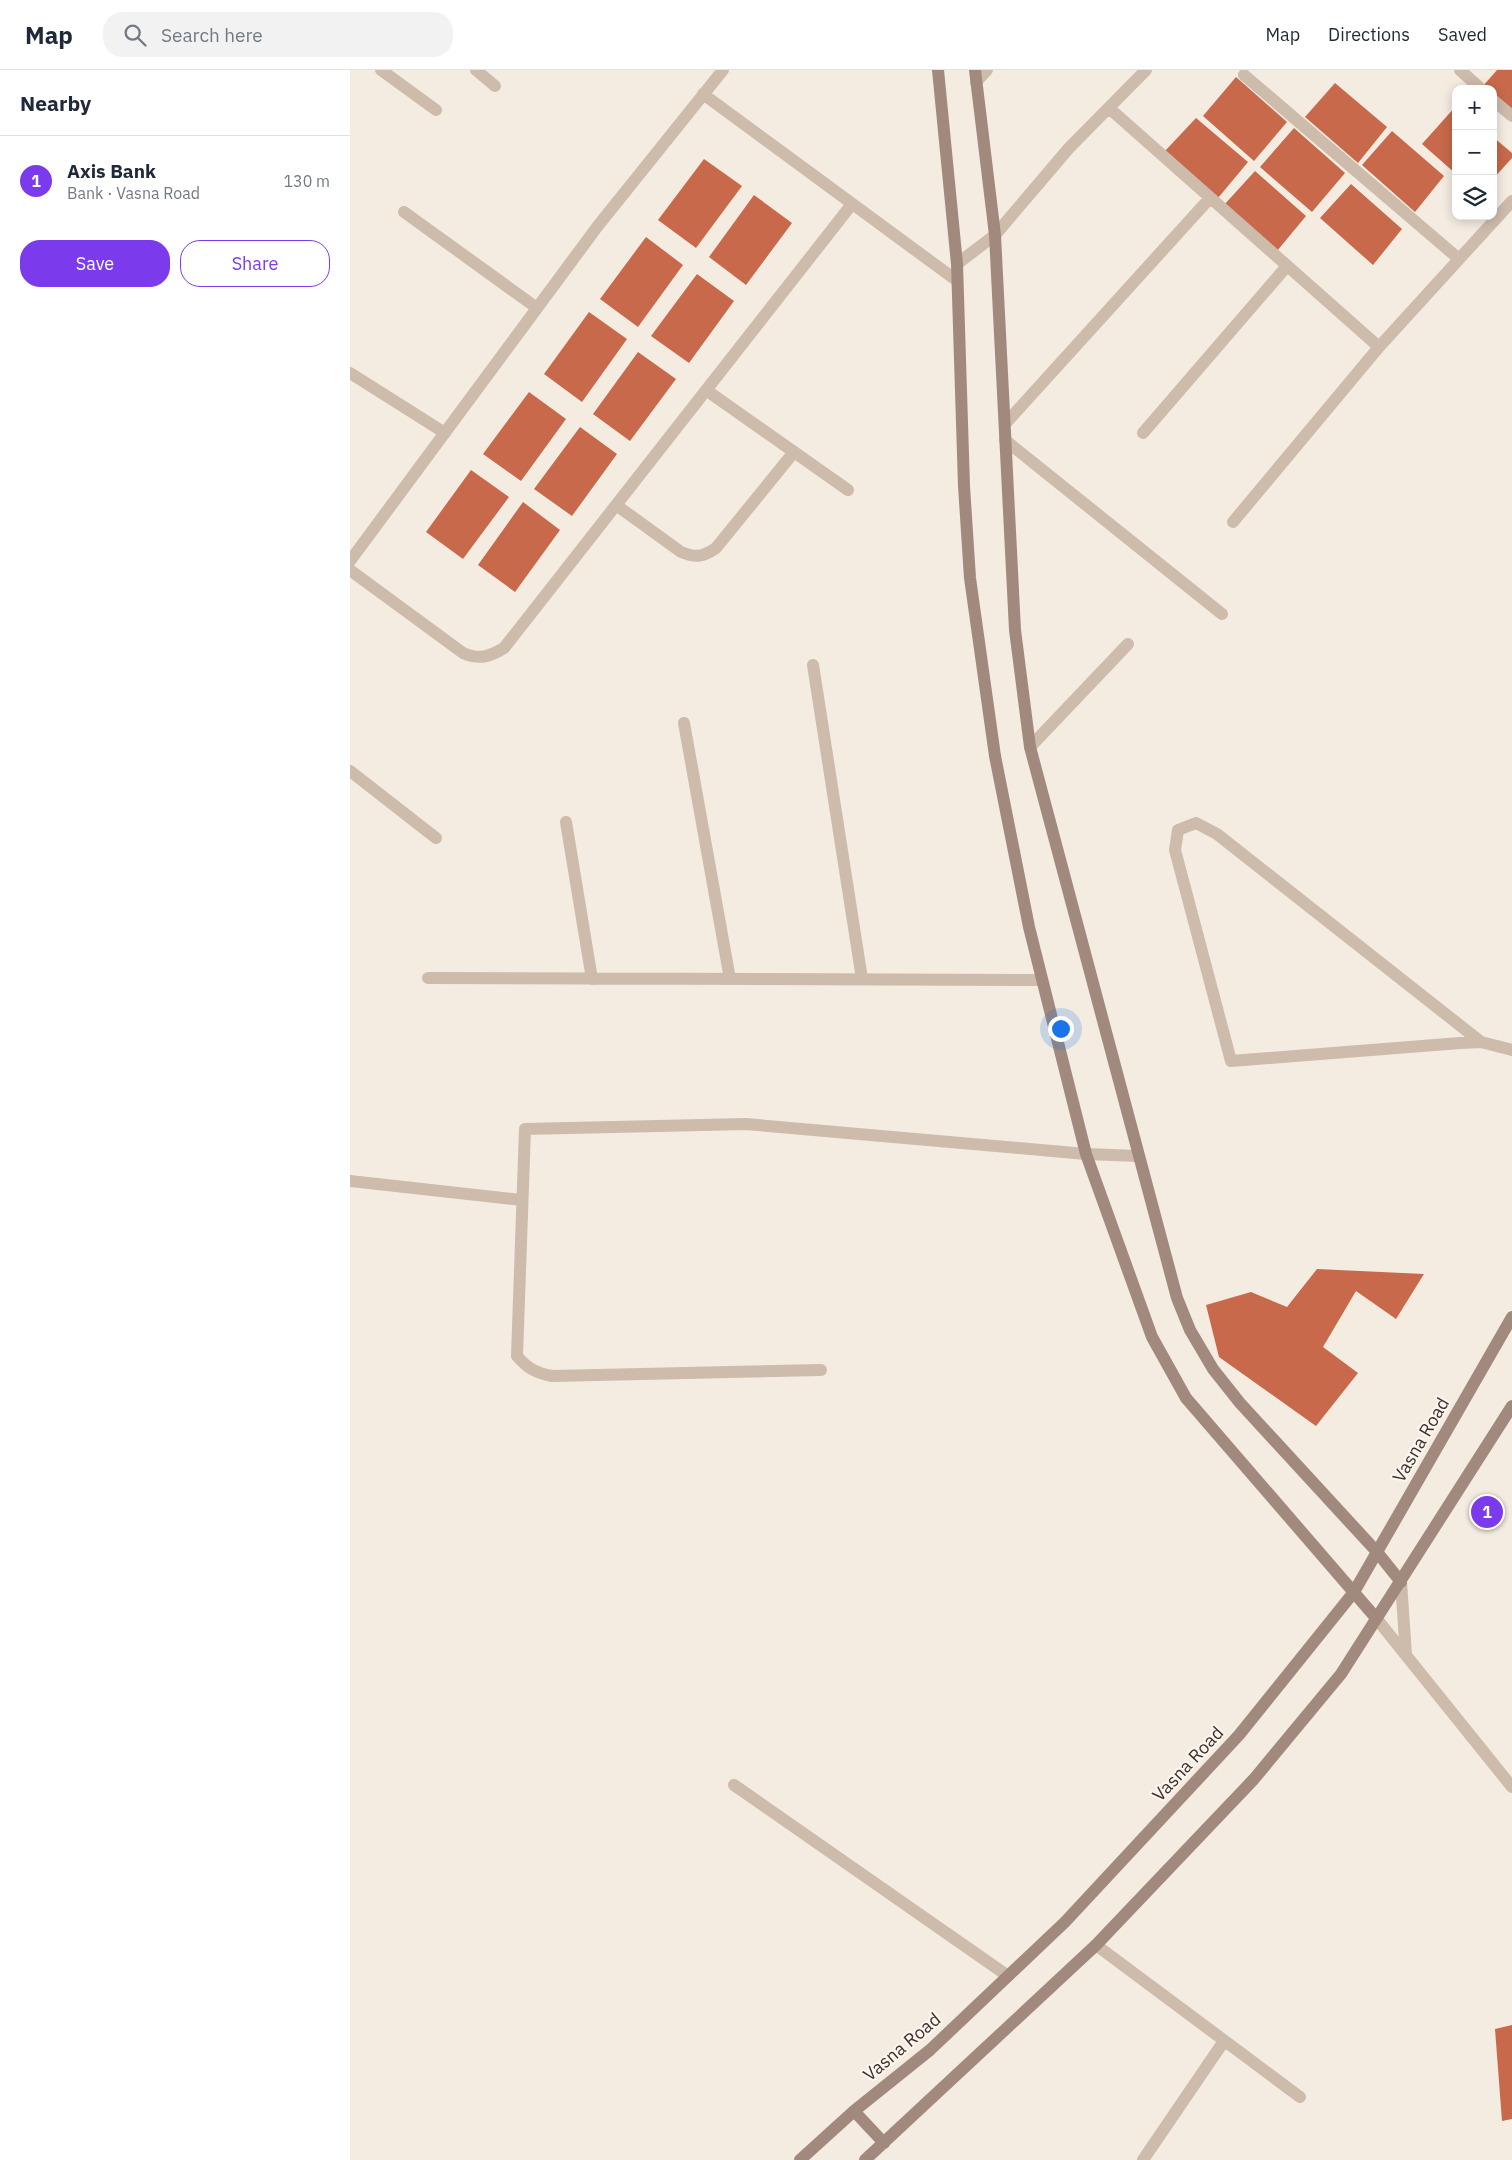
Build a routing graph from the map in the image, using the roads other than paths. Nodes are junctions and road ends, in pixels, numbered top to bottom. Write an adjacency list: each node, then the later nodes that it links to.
1 (381, 70): 15 (street)
2 (476, 70): 11 (street)
3 (723, 70): 12 (street)
4 (938, 70): 23 (street)
5 (987, 70): 9 (street)
6 (1146, 70): 14 (street)
7 (1460, 70): 10 (street)
8 (1244, 75): 22 (street)
9 (975, 76): 21 (street)
10 (1477, 85)
11 (495, 86)
12 (703, 94): 19 (street); 26 (street)
13 (1497, 103): 16 (street)
14 (1109, 108): 17 (street); 21 (street)
15 (436, 110)
16 (1512, 116)
17 (1210, 198): 24 (street); 30 (street)
18 (1512, 201): 22 (street)
19 (852, 204): 25 (street); 29 (street)
20 (404, 212): 26 (street)
21 (995, 235): 23 (street); 30 (street)
22 (1459, 259): 27 (street)
23 (957, 264): 25 (street)
24 (1287, 266): 27 (street); 32 (street)
25 (956, 280): 52 (street)
26 (537, 308): 31 (street)
27 (1379, 347): 37 (street)
28 (350, 373): 31 (street)
29 (706, 390): 34 (street); 36 (street)
30 (1004, 424): 33 (street)
31 (445, 433): 38 (street)
32 (1144, 433)
33 (1006, 440): 40 (street); 44 (street)
34 (794, 452): 35 (street); 36 (street)
35 (848, 490)
36 (616, 505): 39 (street)
37 (1233, 522)
38 (350, 561)
39 (350, 570)
40 (1222, 614)
41 (1128, 644): 44 (street)
42 (813, 664): 51 (street)
43 (684, 723): 50 (street)
44 (1030, 747): 56 (street)
45 (350, 771): 47 (street)
46 (566, 822): 49 (street)
47 (436, 838)
48 (428, 978): 49 (street)
49 (592, 978): 50 (street)
50 (730, 979): 51 (street)
51 (862, 979): 52 (street)
52 (1042, 980): 55 (street)
53 (1481, 1042): 53 (street); 54 (street)
54 (1512, 1050)
55 (1086, 1154): 56 (street); 58 (street); 64 (street)
56 (1138, 1156): 62 (street)
57 (350, 1181): 58 (street)
58 (522, 1200): 60 (street)
59 (1512, 1317): 62 (street, Vasna Road)
60 (821, 1370)
61 (1512, 1406): 63 (street)
62 (1377, 1552): 63 (street); 64 (street, Vasna Road)
63 (1401, 1582): 65 (street); 66 (street)
64 (1354, 1592): 65 (street); 70 (street, Vasna Road)
65 (1376, 1618): 66 (street); 69 (street)
66 (1406, 1655): 68 (street)
67 (734, 1785): 70 (street)
68 (1512, 1787)
69 (1096, 1945): 71 (street); 74 (street)
70 (1008, 1976): 73 (street, Vasna Road)
71 (1224, 2041): 72 (street); 77 (street)
72 (1300, 2097)
73 (854, 2111): 74 (street); 75 (street, Vasna Road)
74 (884, 2143): 76 (street)
75 (800, 2160)
76 (865, 2160)
77 (1143, 2160)

